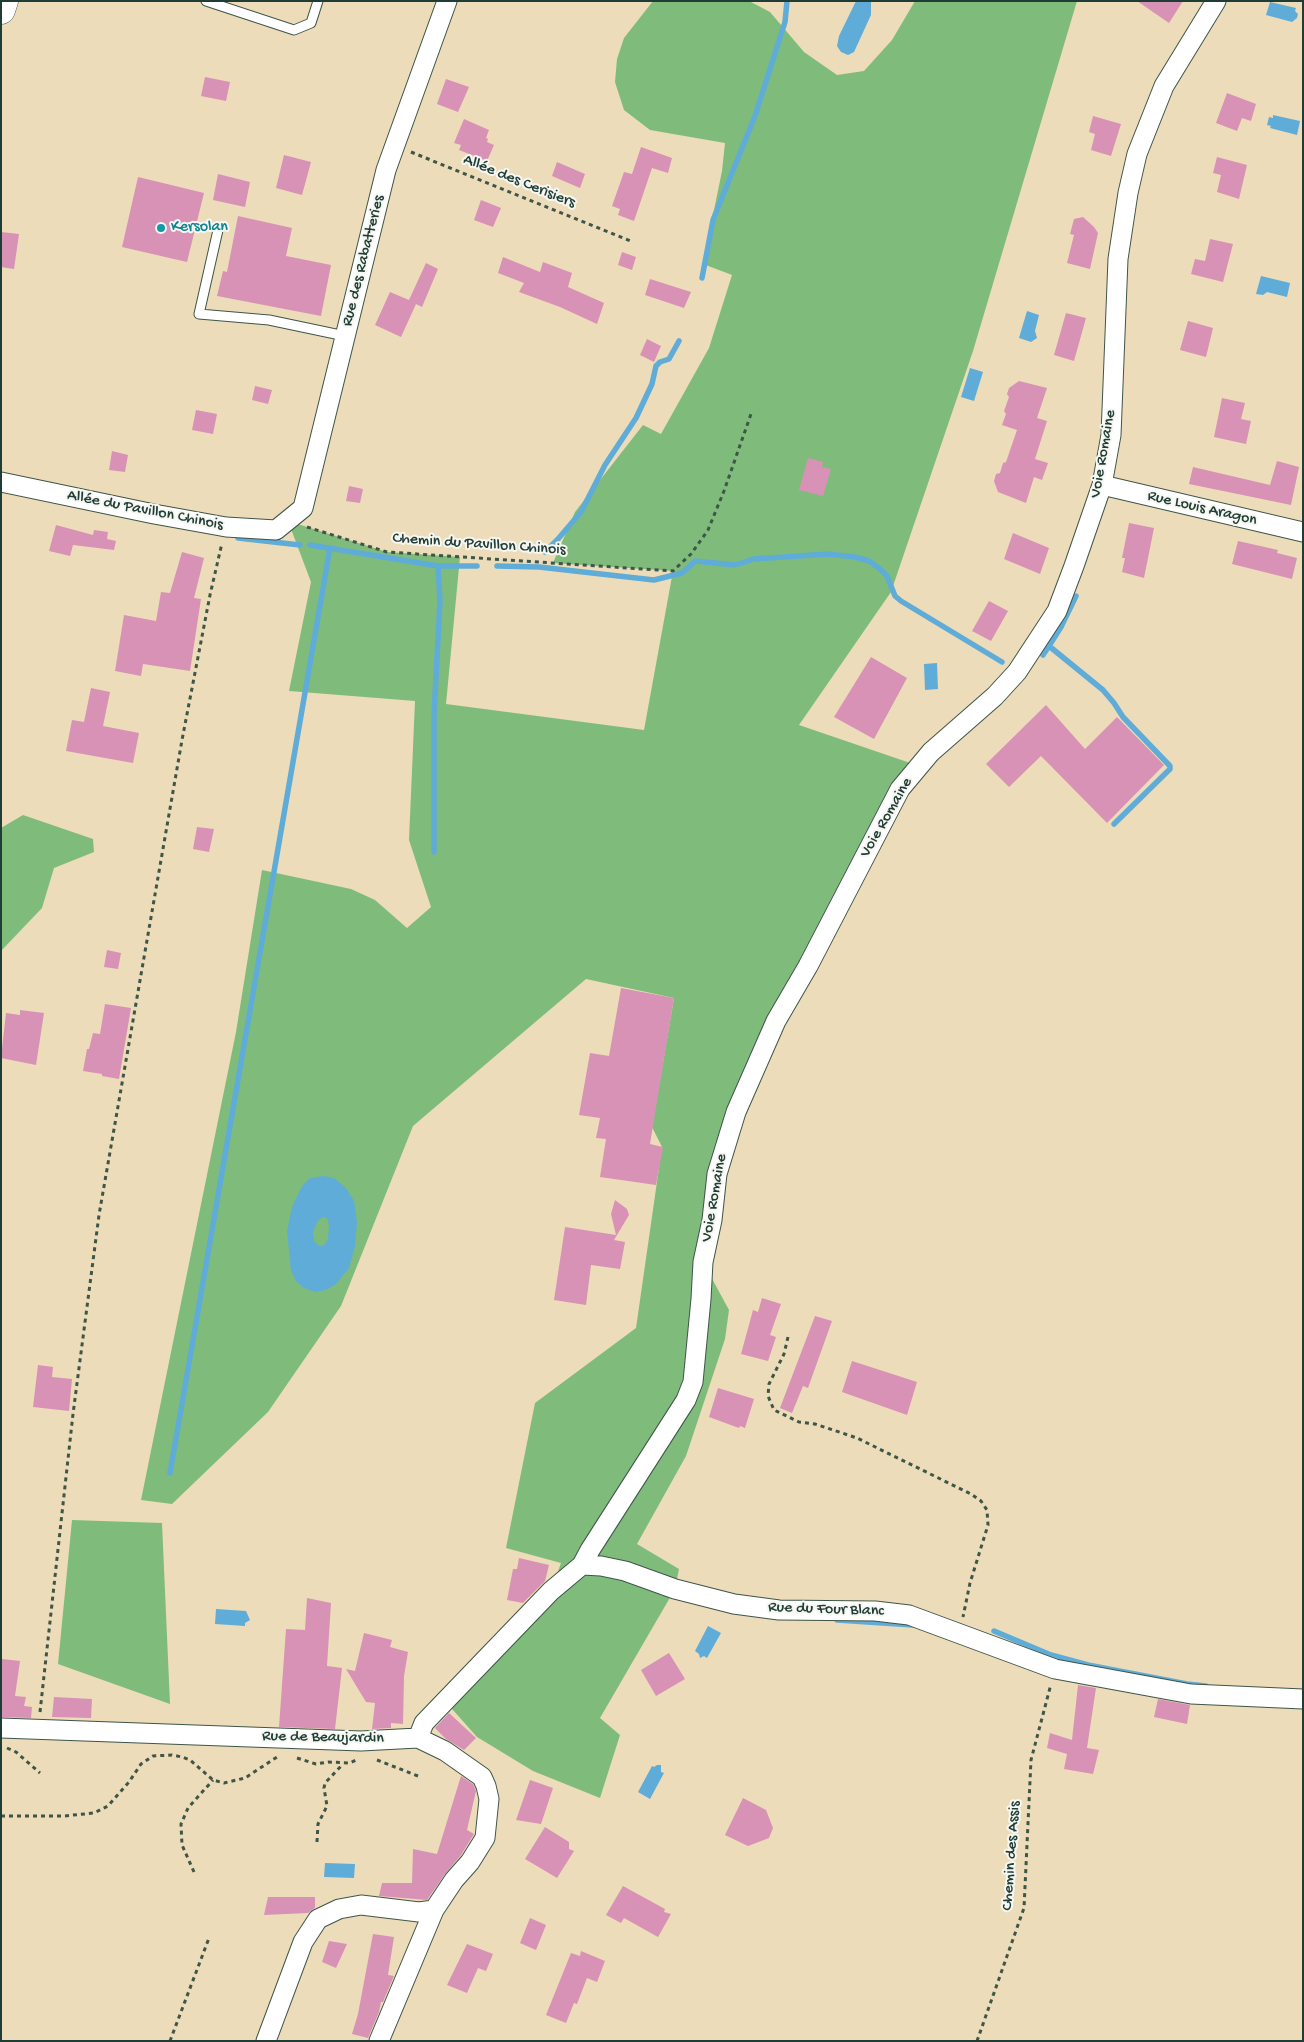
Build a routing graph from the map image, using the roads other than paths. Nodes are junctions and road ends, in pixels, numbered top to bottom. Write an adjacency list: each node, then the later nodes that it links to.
1 (4, 1): 6 (main road)
2 (206, 1): 3 (lane)
3 (318, 1)
4 (447, 1): 8 (street, Rue des Rabatteries)
5 (1216, 1): 10 (street, Voie Romaine)
6 (1, 10)
7 (218, 230): 8 (lane)
8 (345, 336): 11 (street, Rue des Rabatteries)
9 (1, 482): 11 (street, Allée du Pavillon Chinois)
10 (1102, 485): 12 (street, Rue Louis Aragon); 13 (street, Voie Romaine)
11 (288, 521)
12 (1303, 532)
13 (582, 1565): 14 (street, Rue du Four Blanc); 16 (street)
14 (1303, 1699)
15 (1, 1728): 16 (street, Rue de Beaujardin)
16 (418, 1738): 17 (street, Rue de Beaujardin)
17 (434, 1910): 18 (street); 19 (street, Rue de Beaujardin)
18 (266, 2041)
19 (379, 2041)

